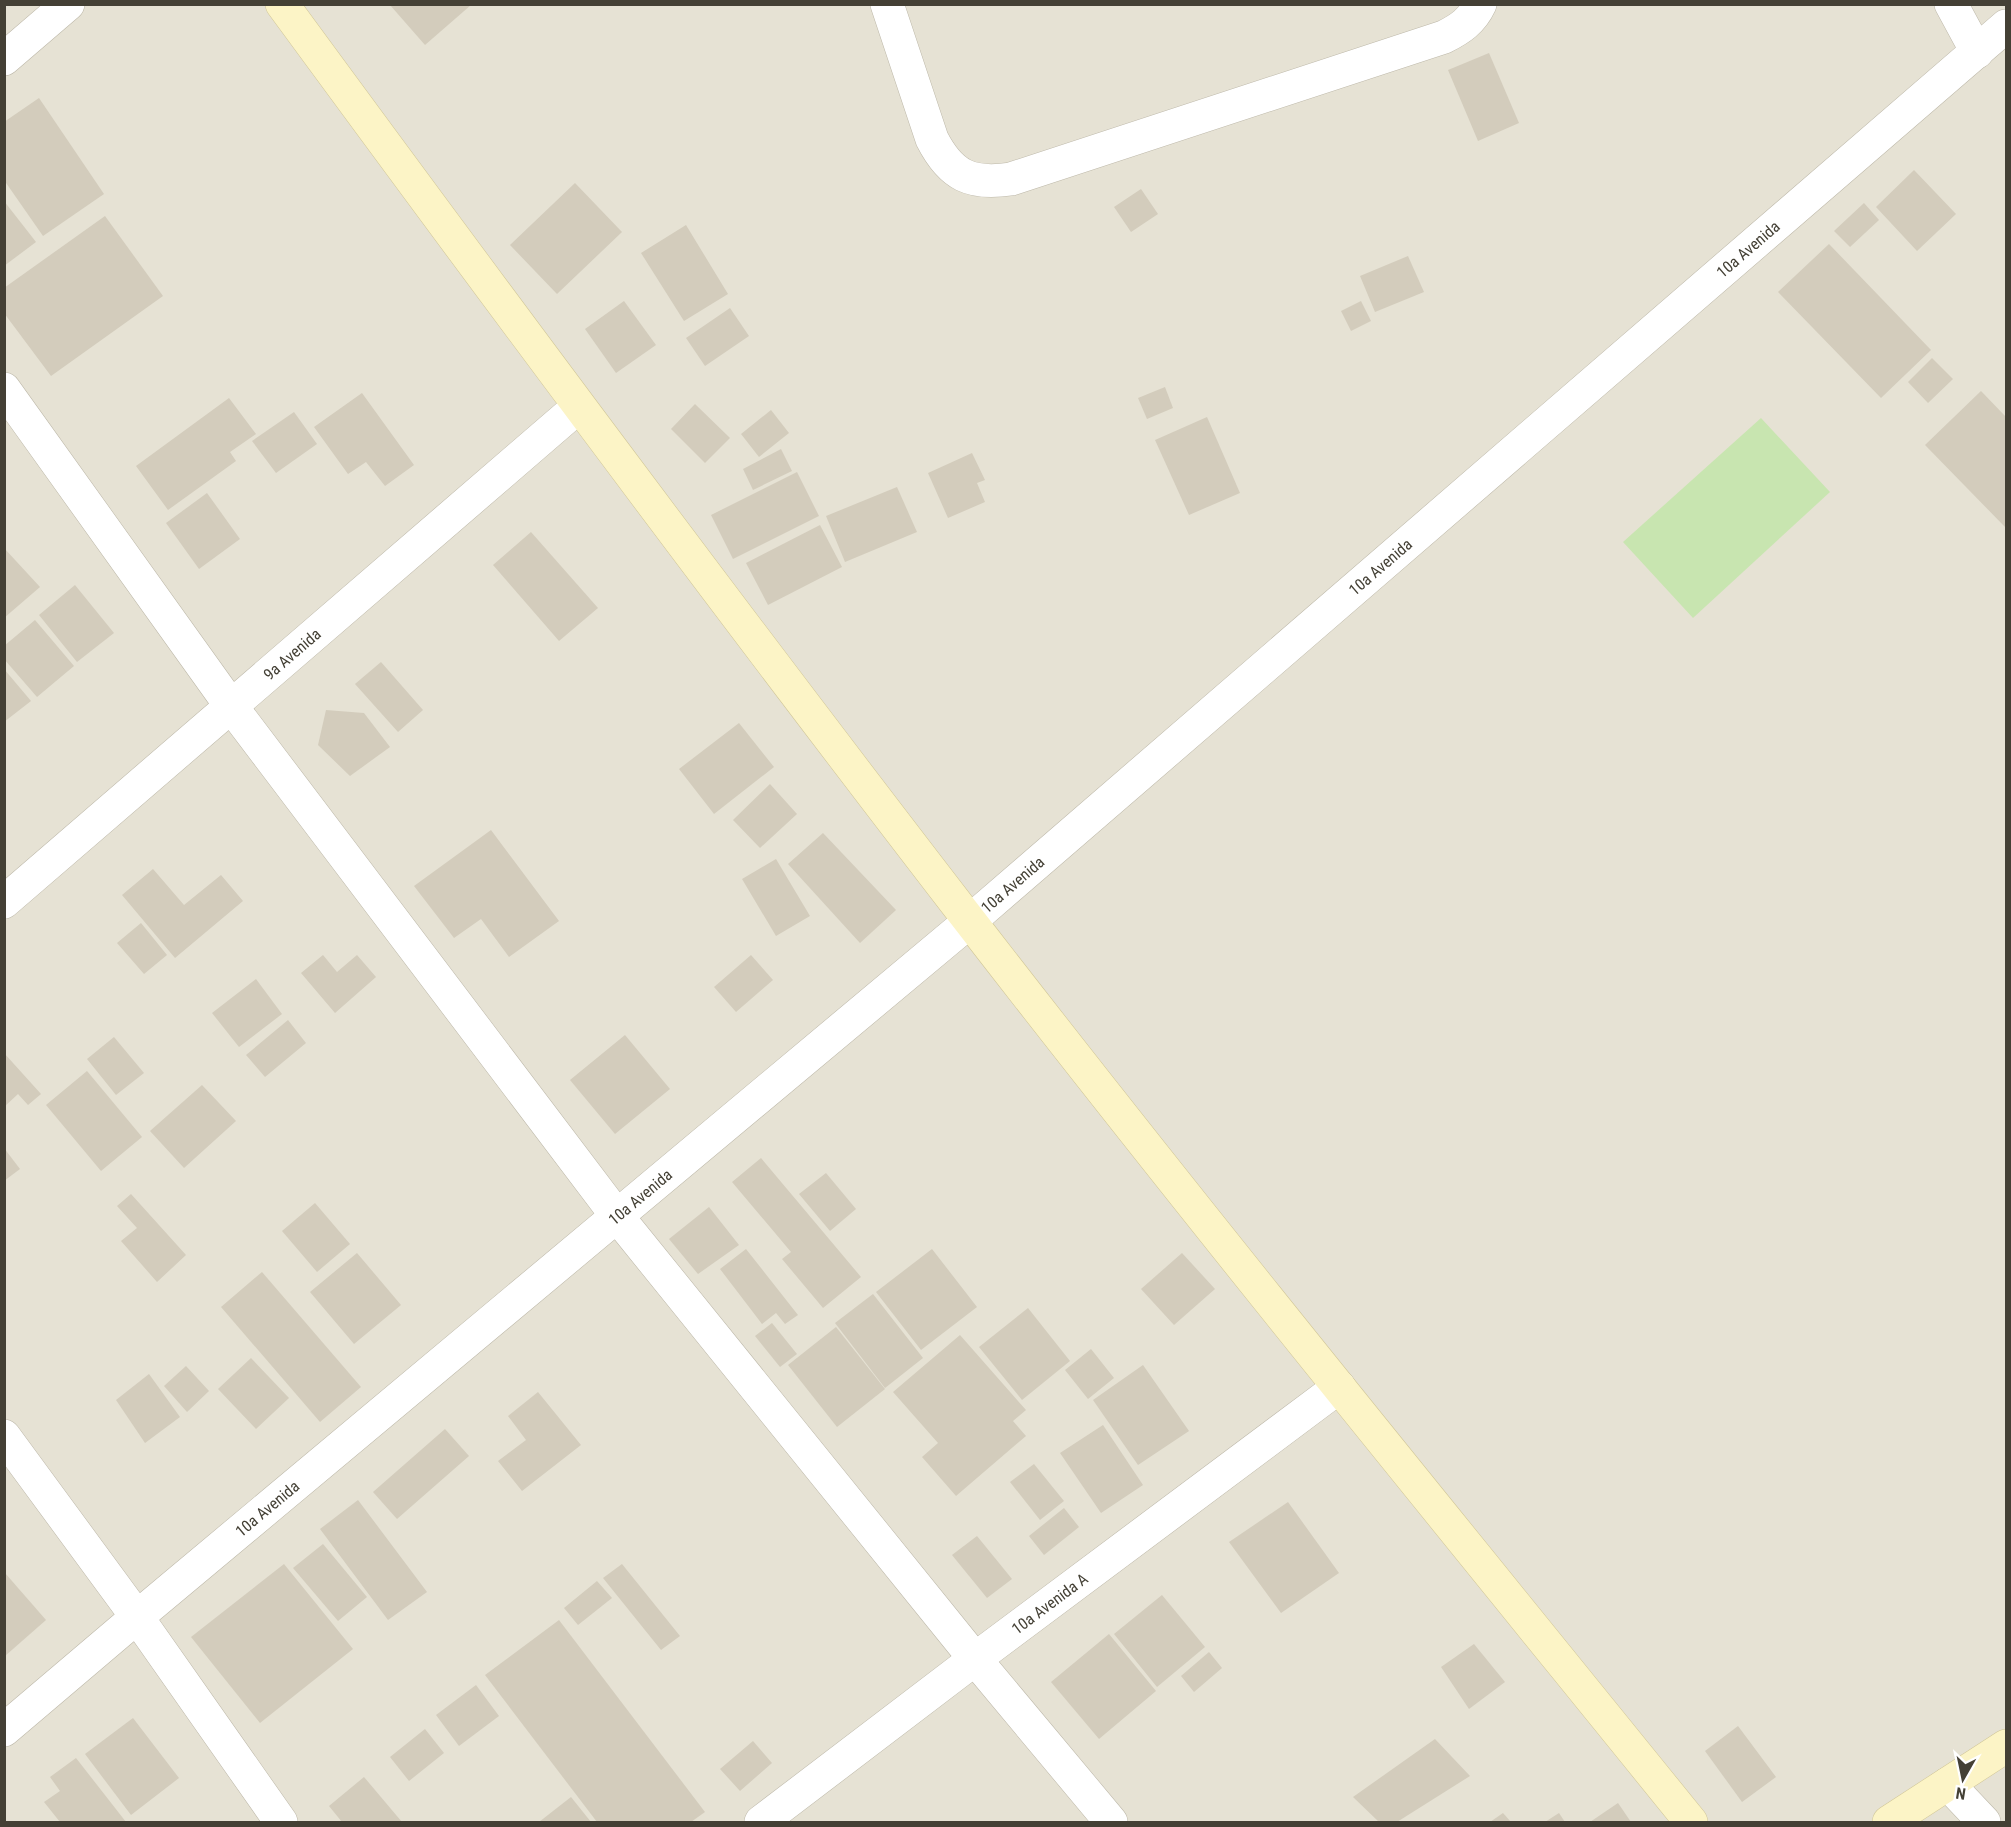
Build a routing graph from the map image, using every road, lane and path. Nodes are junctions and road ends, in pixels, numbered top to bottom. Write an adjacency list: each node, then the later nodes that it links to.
1 (68, 4): 8 (street)
2 (282, 4): 10 (street)
3 (887, 4): 4 (street)
4 (1480, 4)
5 (1951, 4): 7 (street)
6 (2007, 26): 7 (street, 10a Avenida)
7 (1977, 52): 13 (street, 10a Avenida)
8 (4, 59)
9 (4, 389): 11 (street)
10 (578, 407): 11 (street, 9a Avenida); 13 (street)
11 (231, 706): 12 (street, 9a Avenida); 14 (street)
12 (4, 902)
13 (970, 921): 14 (street, 10a Avenida); 15 (street)
14 (617, 1216): 17 (street, 10a Avenida); 18 (street)
15 (1339, 1387): 18 (street, 10a Avenida A); 25 (street)
16 (4, 1436): 17 (street)
17 (137, 1617): 19 (street, 10a Avenida); 22 (street)
18 (975, 1659): 23 (street, 10a Avenida A); 24 (street)
19 (4, 1730)
20 (2007, 1746): 21 (street)
21 (1948, 1784): 26 (street); 27 (street)
22 (281, 1822)
23 (761, 1822)
24 (1111, 1822)
25 (1691, 1822)
26 (1889, 1822)
27 (1984, 1822)

